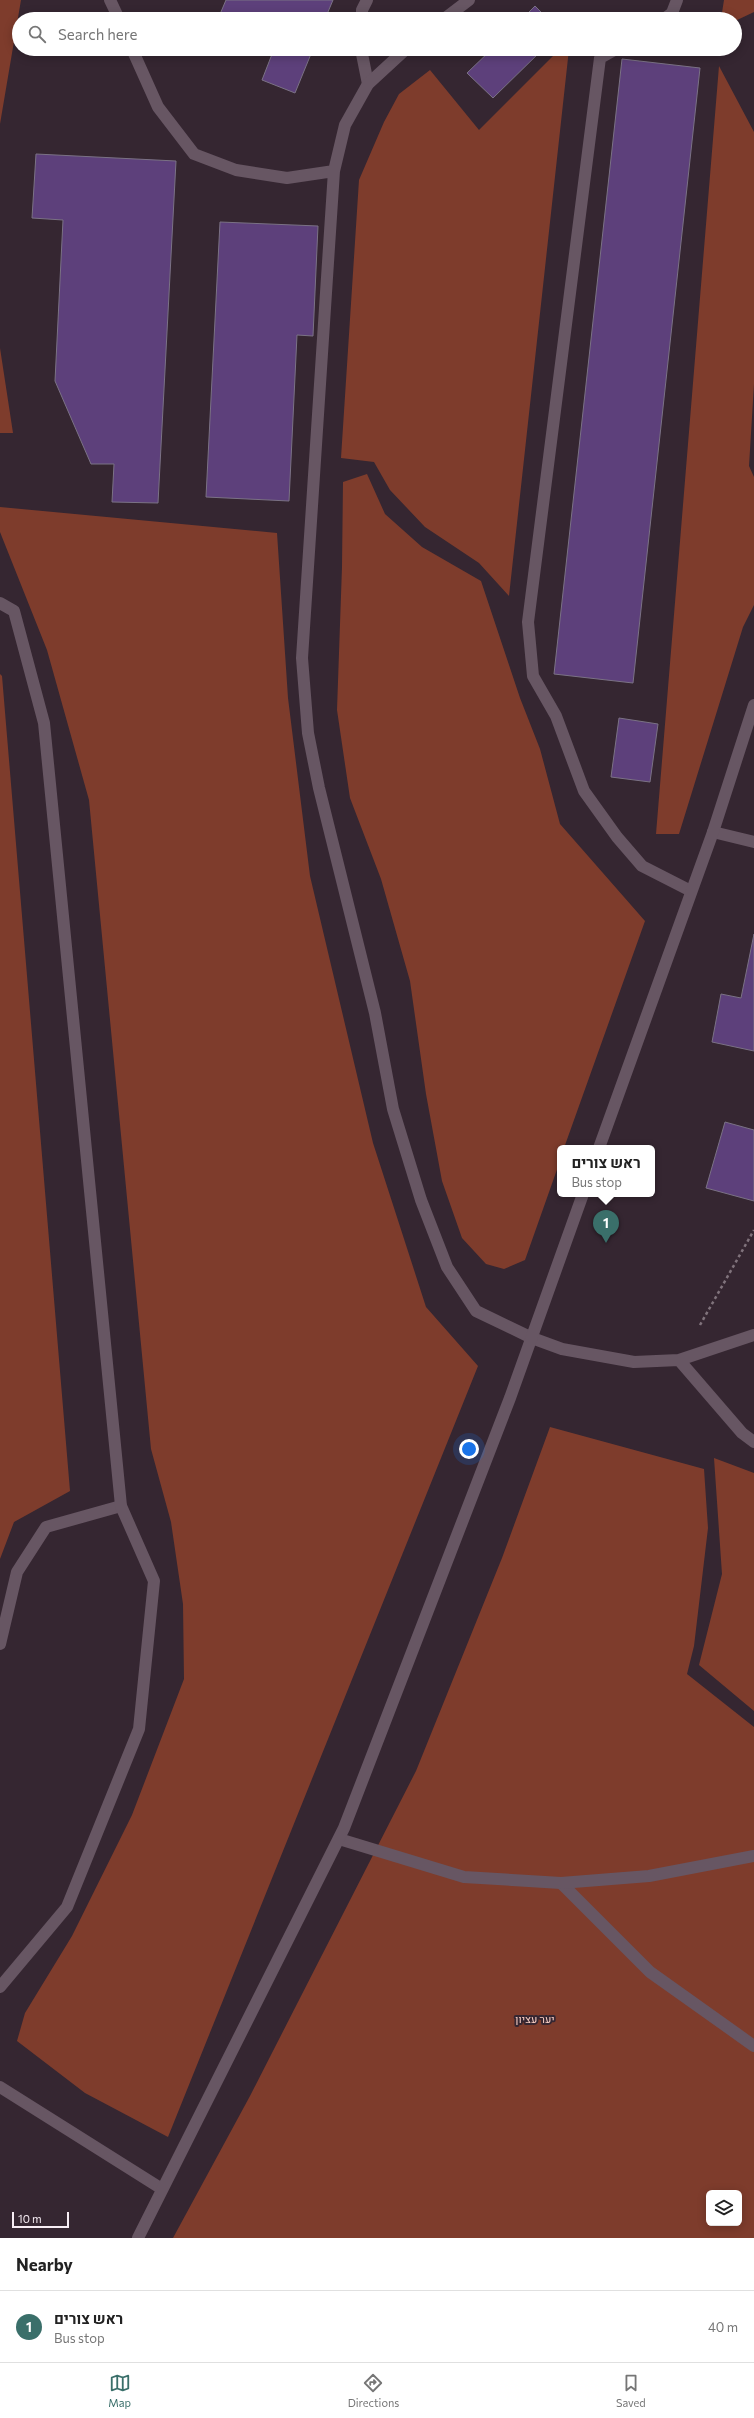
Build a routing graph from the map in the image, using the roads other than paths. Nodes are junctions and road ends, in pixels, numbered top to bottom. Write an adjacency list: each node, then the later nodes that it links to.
1 (110, 0): 5 (street)
2 (367, 0): 6 (street)
3 (469, 0): 7 (street)
4 (677, 0): 8 (street)
5 (116, 12)
6 (362, 12)
7 (453, 12)
8 (672, 12)
9 (135, 56): 14 (street)
10 (362, 56): 13 (street)
11 (398, 56): 13 (street)
12 (604, 56): 19 (street)
13 (368, 84): 14 (street)
14 (334, 170): 23 (street)
15 (0, 602): 26 (street)
16 (754, 705): 17 (street)
17 (713, 832): 18 (street); 19 (street)
18 (754, 842)
19 (691, 891): 20 (street)
20 (600, 1145)
21 (582, 1197): 23 (street)
22 (754, 1335): 24 (street)
23 (532, 1338): 24 (street); 28 (street)
24 (679, 1360): 25 (street)
25 (754, 1442)
26 (121, 1506): 27 (street); 31 (street)
27 (0, 1644)
28 (338, 1839): 30 (street); 34 (street)
29 (754, 1856): 30 (street)
30 (561, 1883): 32 (street)
31 (0, 1987)
32 (754, 2046)
33 (0, 2087): 34 (street)
34 (162, 2189): 35 (street)
35 (138, 2238)

